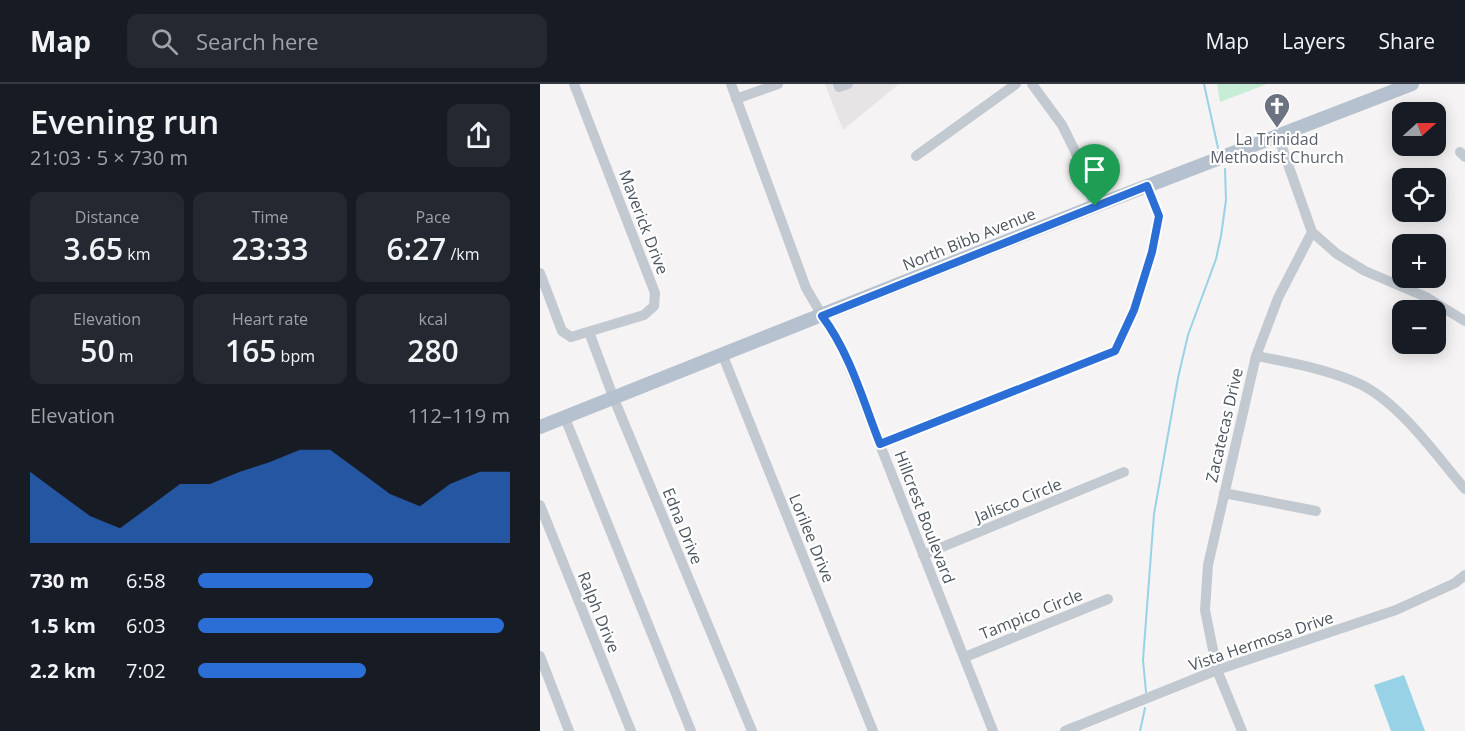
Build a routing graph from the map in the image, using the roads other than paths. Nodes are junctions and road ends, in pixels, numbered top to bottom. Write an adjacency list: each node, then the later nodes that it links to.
1 (574, 84): 18 (street, Maverick Drive)
2 (731, 84): 9 (street, Hillcrest Boulevard)
3 (778, 84): 9 (street)
4 (838, 84): 5 (street)
5 (848, 84)
6 (1016, 84): 11 (street)
7 (1032, 84): 13 (street)
8 (1412, 84): 10 (main road, North Bibb Avenue)
9 (736, 99): 16 (street, Hillcrest Boulevard)
10 (1278, 136): 12 (main road, North Bibb Avenue); 14 (street)
11 (916, 156)
12 (1147, 186): 13 (main road, North Bibb Avenue); 24 (street)
13 (1095, 206): 16 (main road, North Bibb Avenue)
14 (1312, 232): 17 (street); 20 (street, Zacatecas Drive)
15 (540, 273): 18 (street)
16 (822, 316): 19 (main road, North Bibb Avenue); 24 (street, Hillcrest Boulevard)
17 (1465, 321)
18 (589, 332): 21 (street, Edna Drive)
19 (723, 356): 21 (main road, North Bibb Avenue); 40 (street, Lorilee Drive)
20 (1256, 356): 26 (street); 27 (street, Zacatecas Drive)
21 (614, 399): 22 (main road, North Bibb Avenue); 39 (street, Edna Drive)
22 (565, 418): 23 (main road, North Bibb Avenue); 38 (street)
23 (540, 427)
24 (880, 444): 30 (street, Hillcrest Boulevard)
25 (1124, 472): 30 (street, Jalisco Circle)
26 (1465, 489)
27 (1224, 493): 29 (street); 35 (street, Zacatecas Drive)
28 (540, 504): 37 (street, Ralph Drive)
29 (1316, 511)
30 (923, 555): 34 (street, Hillcrest Boulevard)
31 (1465, 575): 35 (street, Vista Hermosa Drive)
32 (1108, 599): 34 (street, Tampico Circle)
33 (540, 656): 36 (street)
34 (965, 657): 41 (street, Hillcrest Boulevard)
35 (1217, 670): 42 (street, Vista Hermosa Drive); 43 (street, Zacatecas Drive)
36 (569, 731)
37 (631, 731)
38 (691, 731)
39 (752, 731)
40 (873, 731)
41 (993, 731)
42 (1065, 731)
43 (1242, 731)

